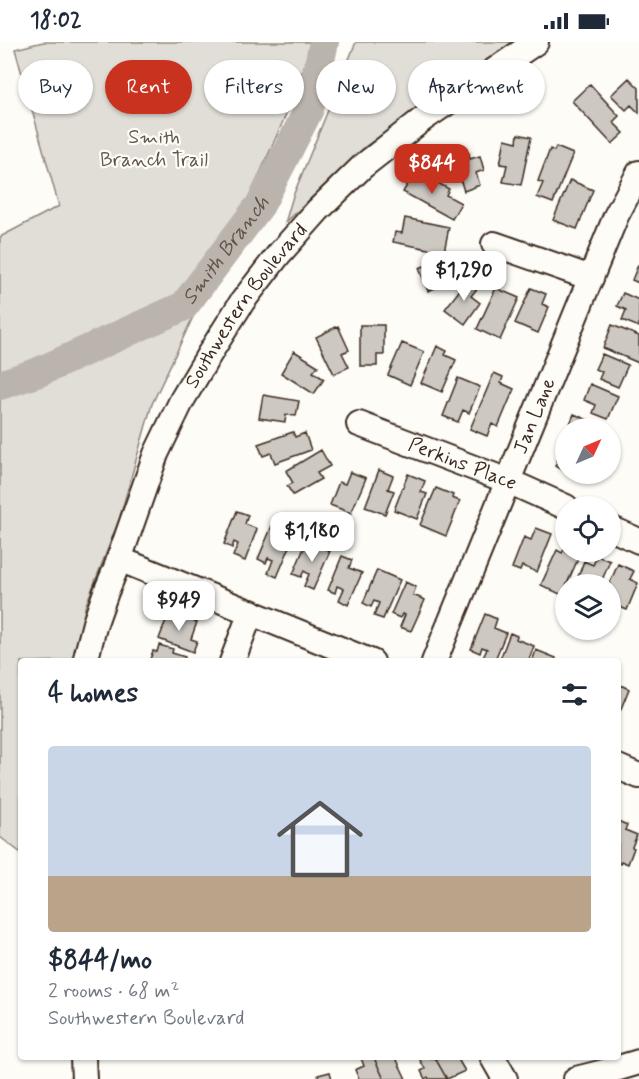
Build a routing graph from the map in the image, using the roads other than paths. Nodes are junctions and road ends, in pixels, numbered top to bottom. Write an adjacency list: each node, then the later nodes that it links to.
1 (536, 42): 10 (street, Southwestern Boulevard)
2 (639, 173): 4 (street, Jan Lane)
3 (494, 244): 4 (street)
4 (591, 278): 6 (street, Jan Lane)
5 (359, 424): 6 (street, Perkins Place)
6 (508, 481): 7 (street, Perkins Place); 15 (street, Jan Lane)
7 (555, 502)
8 (621, 533): 9 (street)
9 (639, 541)
10 (120, 559): 11 (street); 12 (street, Southwestern Boulevard)
11 (251, 612): 13 (street); 14 (street)
12 (86, 658)
13 (234, 658)
14 (362, 658)
15 (436, 658)
16 (621, 768): 17 (street)
17 (639, 777)
18 (83, 1060): 21 (street)
19 (494, 1060): 22 (street)
20 (639, 1062): 23 (street)
21 (84, 1079)
22 (505, 1079)
23 (576, 1079)

